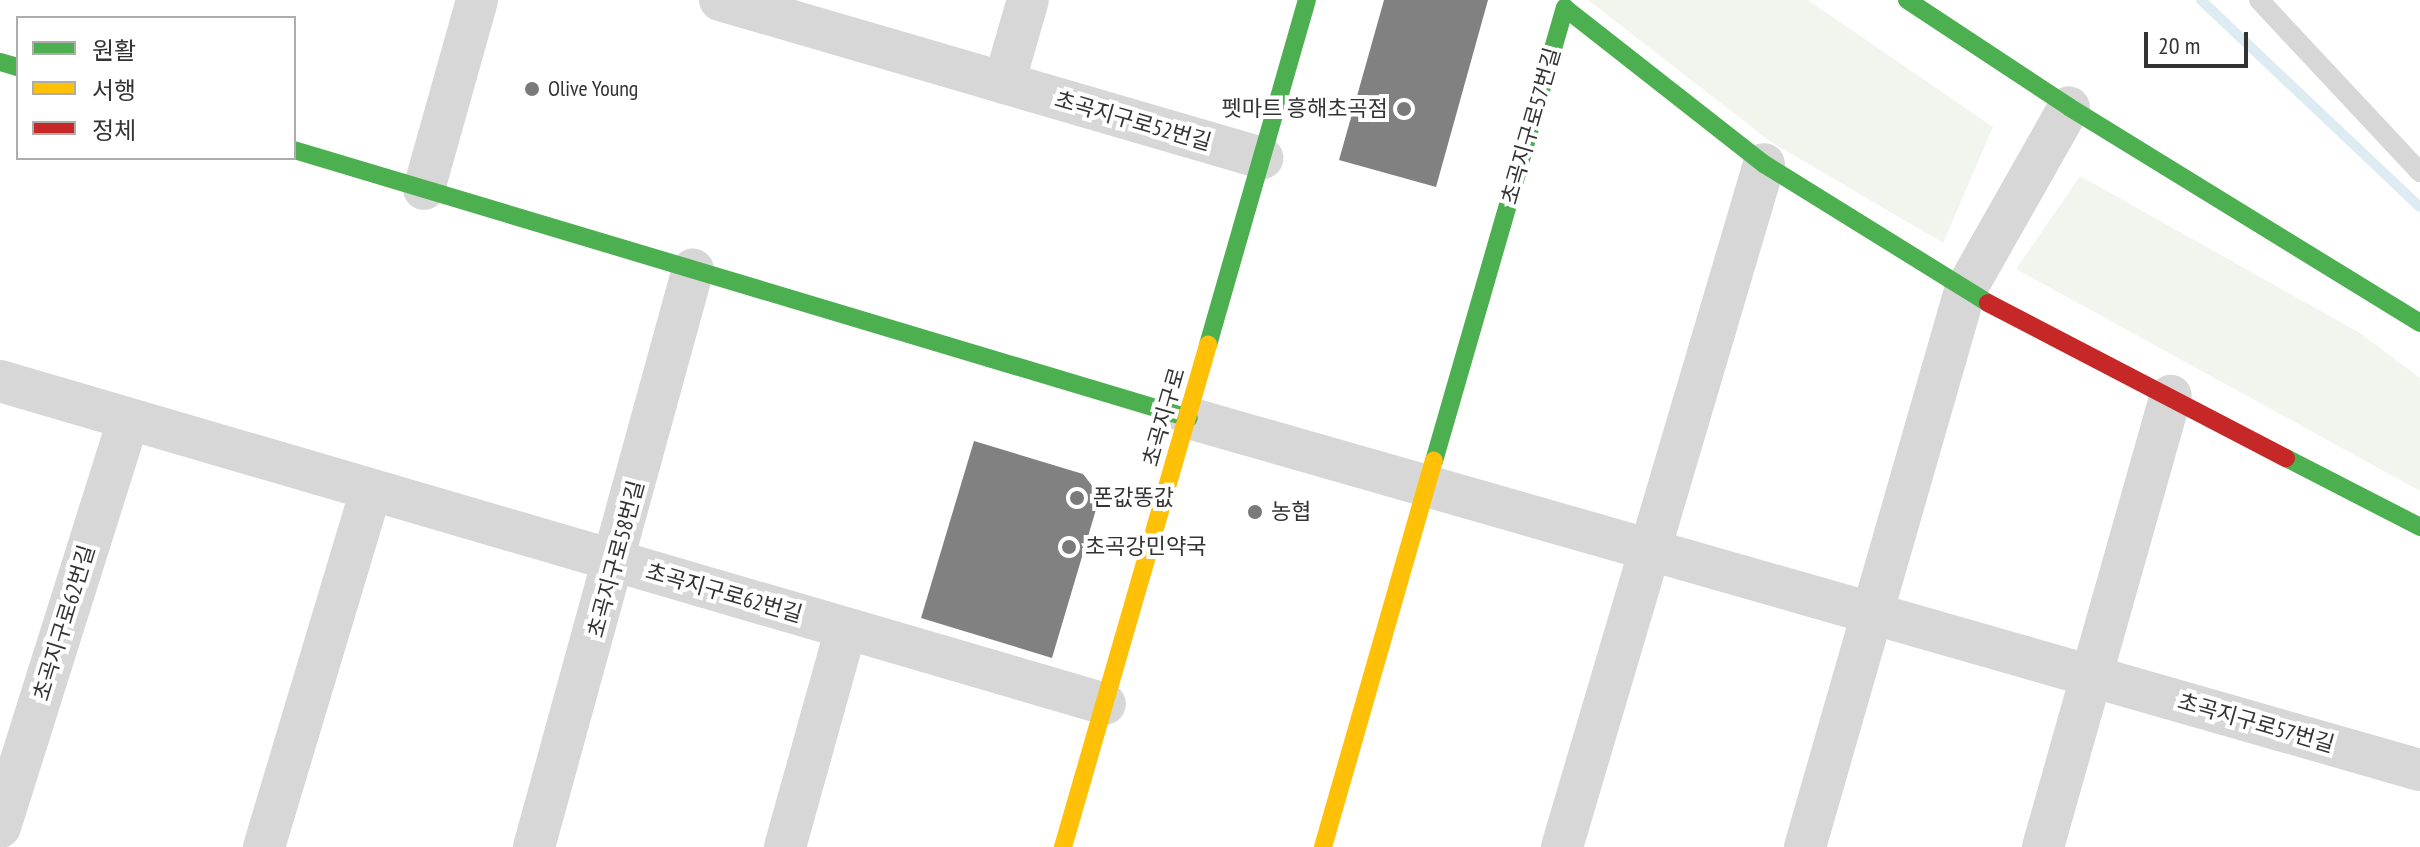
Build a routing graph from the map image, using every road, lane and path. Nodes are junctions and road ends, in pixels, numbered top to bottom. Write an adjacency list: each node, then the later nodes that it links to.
1 (477, 0): 13 (street)
2 (1028, 0): 7 (street)
3 (1307, 0): 10 (street, 초곡지구로)
4 (1907, 0): 8 (street)
5 (2259, 0): 12 (lane)
6 (740, 3): 7 (street, 초곡지구로52번길)
7 (1004, 83): 10 (street, 초곡지구로52번길)
8 (2069, 107): 15 (street); 16 (street)
9 (296, 151): 13 (street)
10 (1262, 158): 21 (street, 초곡지구로)
11 (1764, 164): 15 (street, 초곡지구로57번길); 23 (street, 초곡지구로57번길); 26 (street)
12 (2420, 172)
13 (424, 189): 14 (street)
14 (693, 269): 21 (street); 27 (street, 초곡지구로58번길)
15 (1965, 291): 20 (street, 초곡지구로57번길); 28 (street)
16 (2389, 304): 17 (street); 18 (street)
17 (2420, 323)
18 (2420, 329)
19 (0, 381): 22 (street, 초곡지구로62번길)
20 (2171, 396): 25 (street, 초곡지구로57번길); 30 (street)
21 (1189, 418): 23 (street, 초곡지구로57번길); 31 (street, 초곡지구로)
22 (128, 420): 24 (street, 초곡지구로62번길); 33 (street, 초곡지구로62번길)
23 (1430, 486): 26 (street, 초곡지구로57번길); 38 (street, 초곡지구로57번길)
24 (371, 491): 27 (street, 초곡지구로62번길); 34 (street)
25 (2420, 527)
26 (1650, 550): 28 (street, 초곡지구로57번길); 39 (street)
27 (616, 562): 29 (street, 초곡지구로62번길); 35 (street, 초곡지구로58번길)
28 (1872, 616): 30 (street, 초곡지구로57번길); 40 (street)
29 (846, 629): 31 (street, 초곡지구로62번길); 36 (street)
30 (2092, 676): 32 (street, 초곡지구로57번길); 41 (street)
31 (1105, 704): 37 (street, 초곡지구로)
32 (2420, 770)
33 (0, 827)
34 (264, 847)
35 (534, 847)
36 (785, 847)
37 (1063, 847)
38 (1323, 847)
39 (1562, 847)
40 (1805, 847)
41 (2043, 847)

